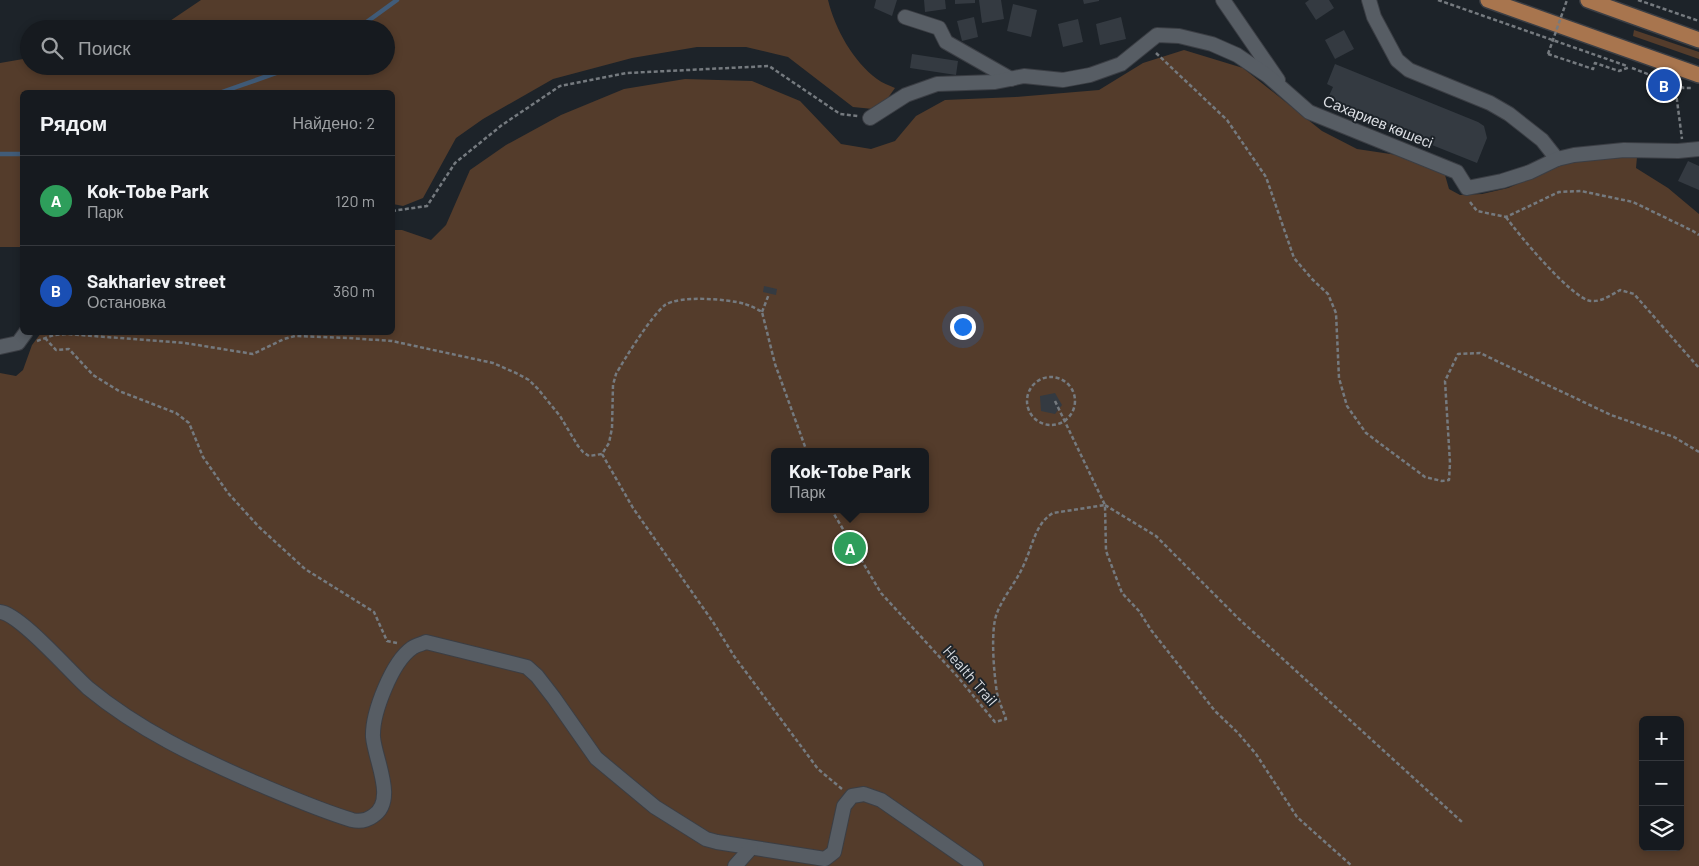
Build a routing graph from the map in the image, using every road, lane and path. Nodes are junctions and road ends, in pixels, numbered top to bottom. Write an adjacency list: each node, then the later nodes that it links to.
1 (1223, 0): 16 (street)
2 (1368, 0): 21 (street)
3 (1438, 0): 12 (path)
4 (1488, 0): 13 (main road)
5 (1567, 0): 12 (path, bridge)
6 (1588, 0): 10 (main road)
7 (1638, 0): 9 (path)
8 (905, 17): 14 (street)
9 (1699, 21)
10 (1699, 40)
11 (1146, 44): 14 (street, Сахариев көшесі); 16 (street, Сахариев көшесі); 37 (path)
12 (1630, 67): 15 (path)
13 (1699, 75)
14 (1011, 79): 18 (street, Сахариев көшесі)
15 (1675, 85): 17 (path); 20 (path)
16 (1283, 88): 22 (street, Сахариев көшесі)
17 (1699, 89)
18 (870, 118): 23 (path)
19 (1699, 149): 20 (street)
20 (1683, 150): 21 (street)
21 (1557, 159): 22 (street)
22 (1467, 188): 24 (path)
23 (395, 211)
24 (1506, 217): 25 (path); 33 (path)
25 (1699, 235)
26 (769, 294): 27 (path)
27 (762, 312): 36 (path); 38 (path)
28 (54, 335): 31 (path)
29 (80, 335): 38 (path)
30 (22, 338): 31 (path); 32 (street)
31 (46, 338): 42 (path)
32 (0, 347)
33 (1699, 368)
34 (1055, 401): 35 (path)
35 (1065, 421): 35 (path); 39 (path)
36 (806, 448)
37 (1699, 452)
38 (602, 454): 43 (path)
39 (1105, 506): 40 (path, Health Trail); 44 (path); 48 (path)
40 (834, 513)
41 (0, 612): 42 (street)
42 (413, 646): 45 (street)
43 (852, 796): 45 (street); 47 (street)
44 (1462, 822)
45 (751, 848): 46 (street)
46 (735, 866)
47 (976, 866)
48 (1352, 866)

